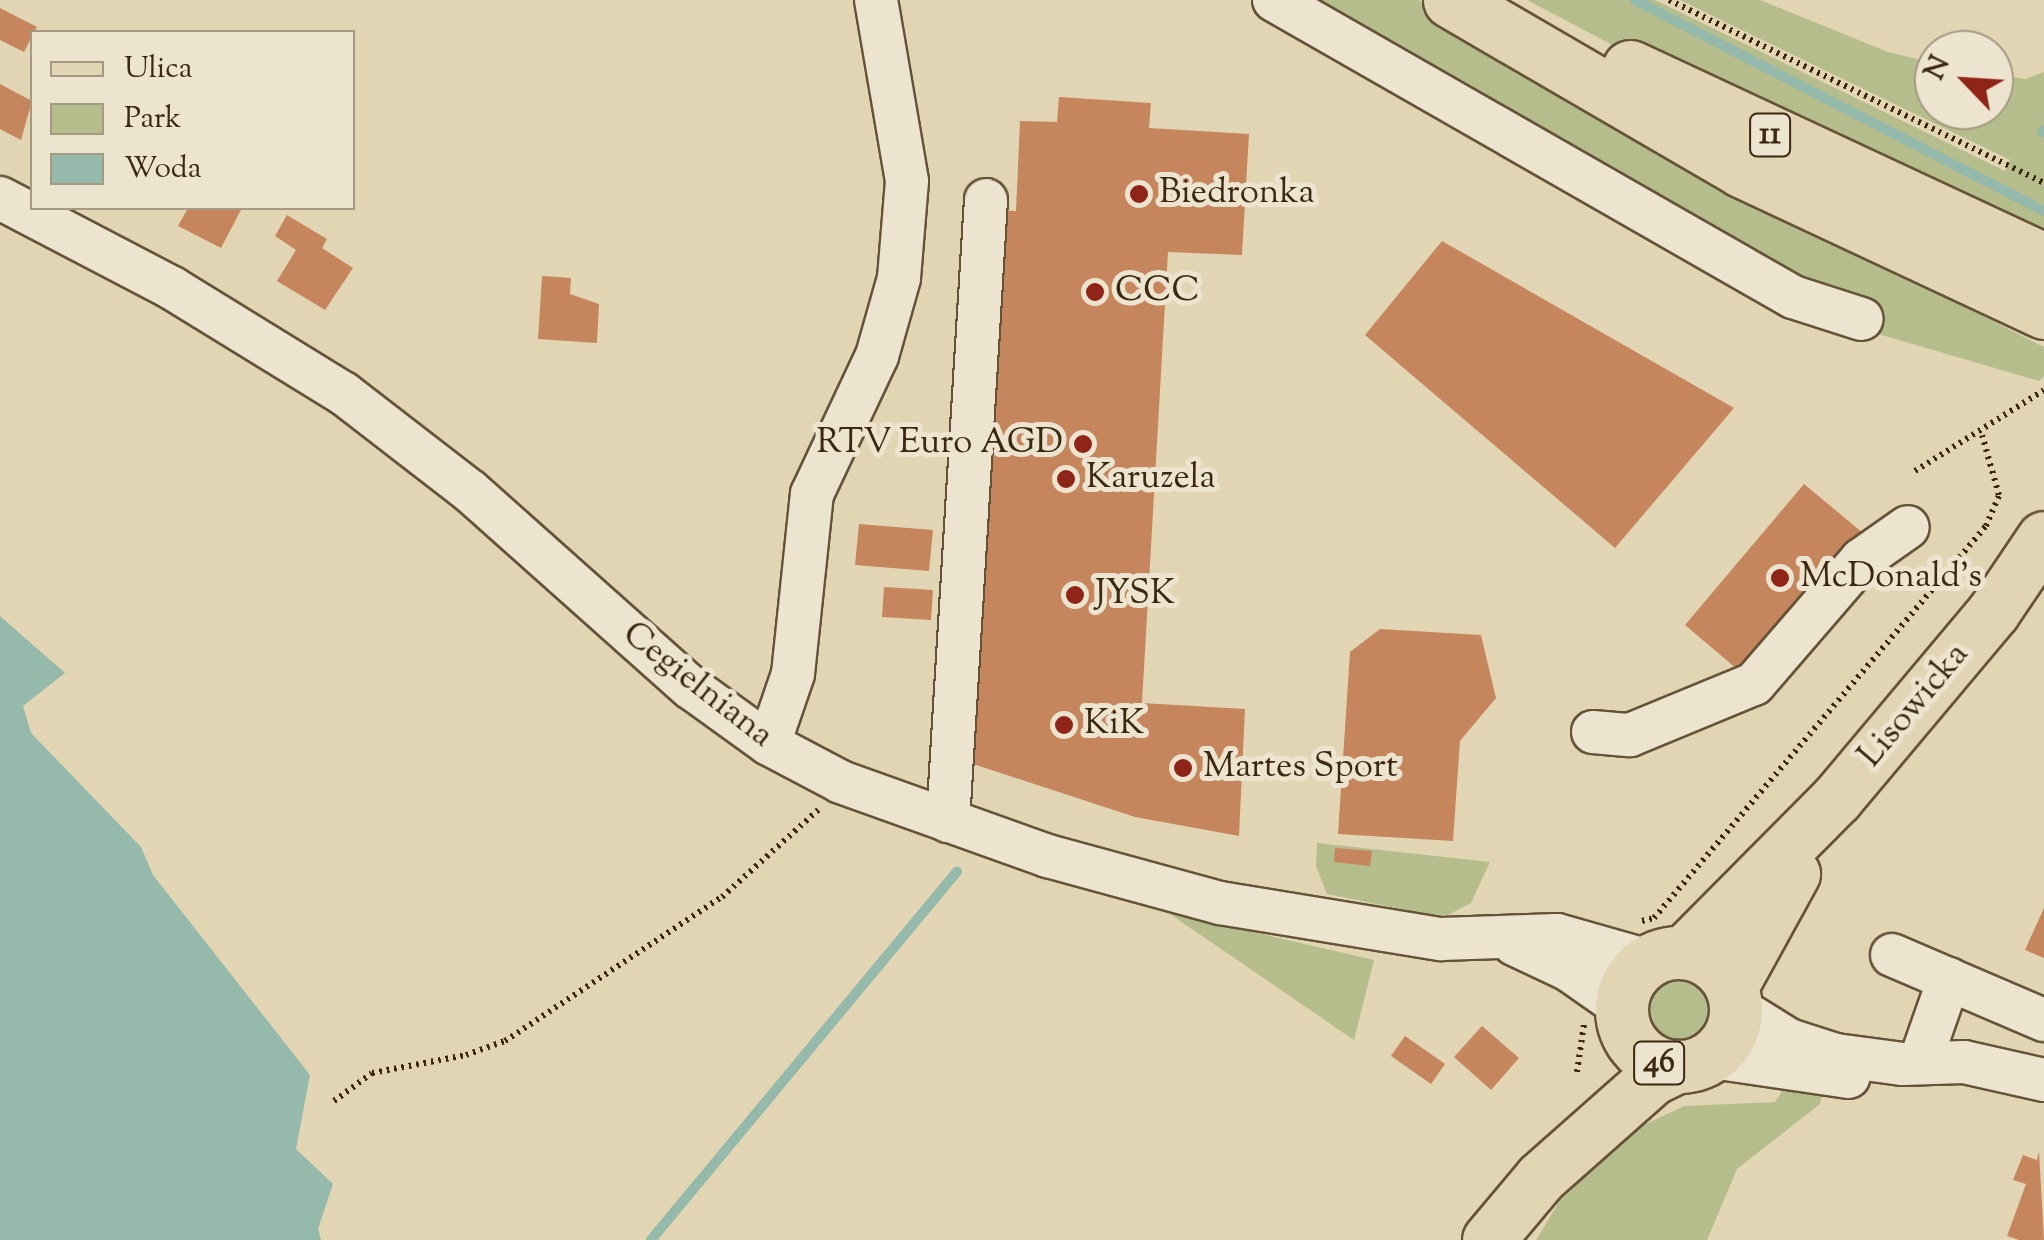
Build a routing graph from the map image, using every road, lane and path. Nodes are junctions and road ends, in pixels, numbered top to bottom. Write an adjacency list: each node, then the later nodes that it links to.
1 (876, 0): 20 (street)
2 (1274, 0): 11 (street)
3 (1451, 0): 10 (highway, 11)
4 (1500, 0): 9 (highway, 11)
5 (1668, 0): 6 (path)
6 (2044, 183)
7 (0, 198): 20 (street, Cegielniana)
8 (986, 200): 23 (street)
9 (2044, 261)
10 (2044, 311)
11 (1862, 320)
12 (2044, 390): 13 (path)
13 (1982, 434): 14 (path); 25 (path)
14 (1915, 471)
15 (1908, 528): 19 (street)
16 (2044, 538): 18 (main road, Lisowicka / 46)
17 (2044, 566): 18 (main road, Lisowicka / 46)
18 (1994, 612): 22 (main road, Lisowicka / 46)
19 (1612, 734)
20 (769, 744): 21 (street, Cegielniana)
21 (840, 782): 23 (street, Cegielniana); 34 (path)
22 (1837, 799): 25 (main road, Lisowicka / 46); 28 (main road, Lisowicka / 46)
23 (948, 821): 24 (street, Cegielniana)
24 (1499, 939): 25 (street, Cegielniana); 29 (street, Cegielniana)
25 (1653, 945): 28 (main road); 29 (main road, 46)
26 (1892, 955): 27 (street)
27 (1949, 979): 30 (street); 32 (street)
28 (1734, 997): 31 (main road, 46); 32 (street)
29 (1623, 1016): 31 (main road, 46); 35 (main road, 46)
30 (2044, 1020)
31 (1695, 1062): 32 (street); 35 (main road, 46)
32 (1911, 1063): 33 (street)
33 (2044, 1080)
34 (334, 1101)
35 (1541, 1178): 36 (main road, 46)
36 (1489, 1240)

